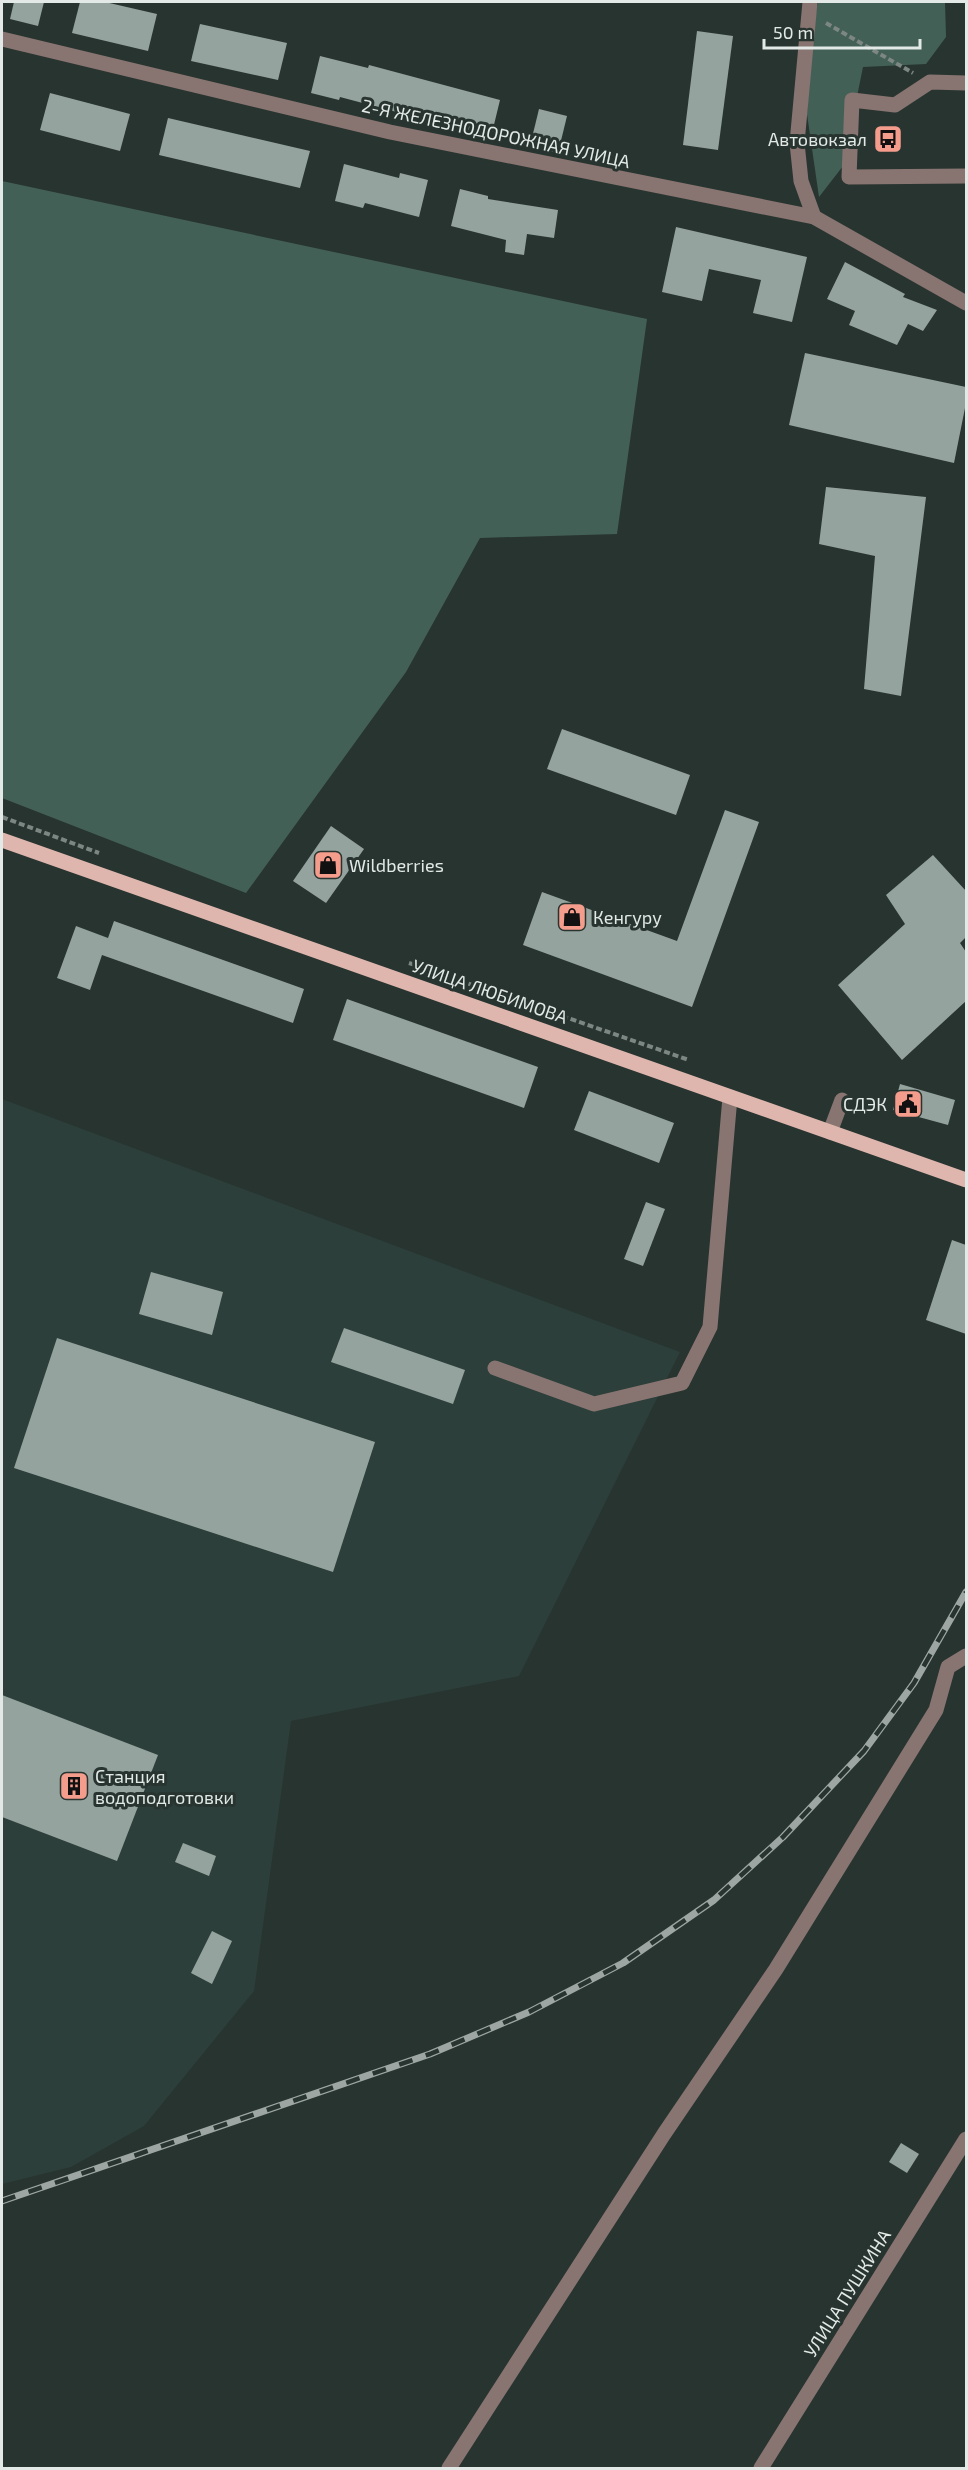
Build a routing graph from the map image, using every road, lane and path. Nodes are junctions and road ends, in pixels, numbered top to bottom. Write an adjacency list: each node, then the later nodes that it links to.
1 (809, 7): 3 (path); 6 (street)
2 (2, 39): 6 (street, 2-Я ЖЕЛЕЗНОДОРОЖНАЯ УЛИЦА)
3 (930, 82): 4 (street); 5 (street)
4 (966, 83)
5 (966, 176)
6 (814, 217): 7 (street, 2-Я ЖЕЛЕЗНОДОРОЖНАЯ УЛИЦА)
7 (966, 303)
8 (2, 817): 10 (path)
9 (2, 840): 13 (main road, УЛИЦА ЛЮБИМОВА)
10 (103, 855)
11 (403, 960): 12 (path)
12 (689, 1060)
13 (730, 1097): 15 (main road, УЛИЦА ЛЮБИМОВА); 17 (street)
14 (842, 1100): 15 (street)
15 (830, 1132): 16 (main road, УЛИЦА ЛЮБИМОВА)
16 (966, 1180)
17 (495, 1368)
18 (966, 1656): 20 (street)
19 (966, 2139): 21 (street, УЛИЦА ПУШКИНА)
20 (449, 2469)
21 (762, 2469)

